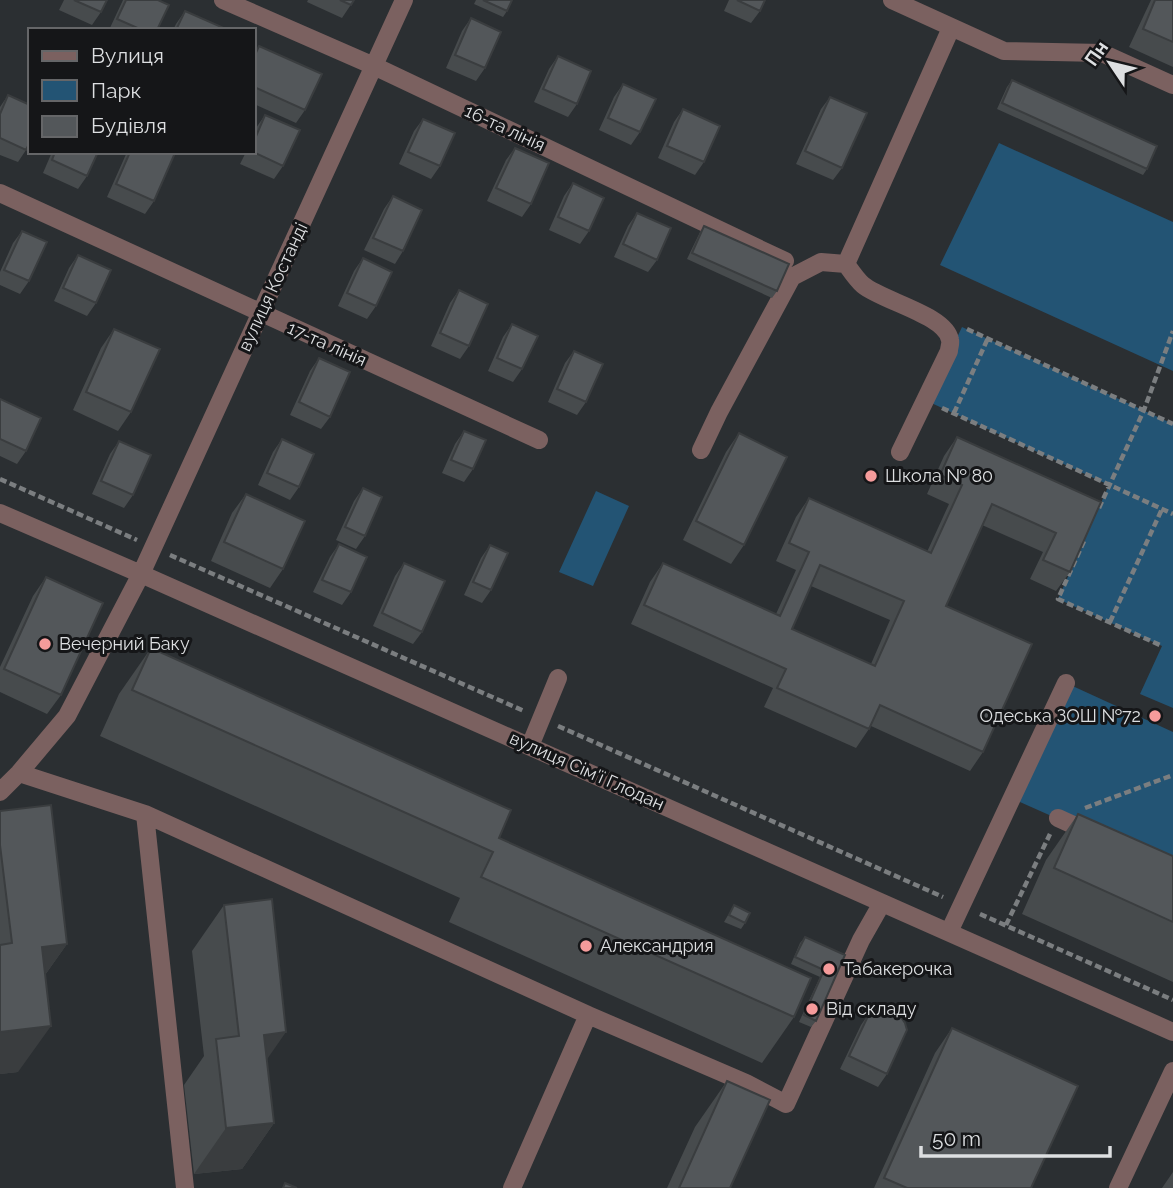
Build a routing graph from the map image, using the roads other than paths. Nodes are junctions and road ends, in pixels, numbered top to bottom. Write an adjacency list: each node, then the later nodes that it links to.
1 (223, 0): 5 (street, 16-та лінія)
2 (404, 0): 5 (street, вулиця Костанді)
3 (892, 0): 4 (street)
4 (951, 28): 6 (street); 9 (street)
5 (374, 66): 8 (street, 16-та лінія); 10 (street, вулиця Костанді)
6 (1173, 85)
7 (0, 193): 10 (street, 17-та лінія)
8 (785, 261)
9 (846, 264): 12 (street); 13 (street)
10 (260, 314): 11 (street, 17-та лінія); 15 (street, вулиця Костанді)
11 (540, 440)
12 (701, 450)
13 (900, 452)
14 (0, 513): 15 (street, вулиця Сім'ї Глодан)
15 (141, 574): 18 (street, вулиця Сім'ї Глодан); 19 (street, вулиця Костанді)
16 (558, 678): 18 (street)
17 (1066, 683): 25 (street)
18 (530, 746): 24 (street, вулиця Сім'ї Глодан)
19 (19, 773): 20 (street, вулиця Костанді); 21 (street)
20 (0, 792)
21 (145, 814): 26 (street); 29 (street)
22 (1058, 818): 23 (street)
23 (1104, 839)
24 (882, 903): 25 (street, вулиця Сім'ї Глодан); 26 (street)
25 (949, 932): 27 (street, вулиця Сім'ї Глодан)
26 (587, 1015): 30 (street)
27 (1173, 1032)
28 (1173, 1071): 31 (street)
29 (185, 1188)
30 (512, 1188)
31 (1118, 1188)

